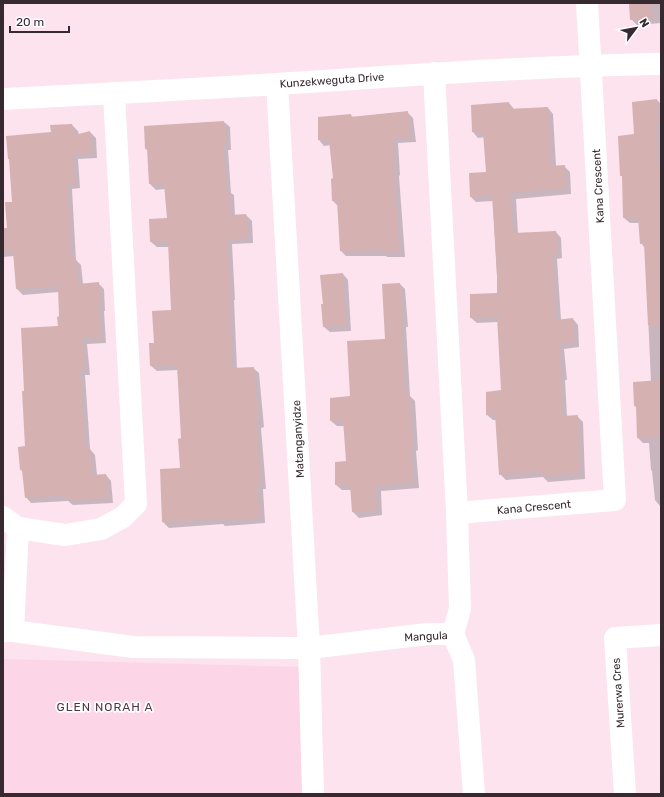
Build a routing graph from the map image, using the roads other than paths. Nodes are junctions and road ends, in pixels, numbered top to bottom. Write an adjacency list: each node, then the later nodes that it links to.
1 (587, 3): 3 (street)
2 (661, 64): 3 (street, Kunzekweguta Drive)
3 (591, 65): 4 (street, Kunzekweguta Drive); 8 (street, Kana Crescent)
4 (434, 73): 5 (street, Kunzekweguta Drive); 8 (street)
5 (277, 84): 6 (street, Kunzekweguta Drive); 13 (street, Matanganyidze)
6 (114, 94): 7 (street, Kunzekweguta Drive); 9 (street)
7 (3, 99)
8 (457, 513): 11 (street)
9 (11, 522): 10 (street)
10 (8, 631): 13 (street, Mangula)
11 (453, 634): 13 (street, Mangula); 15 (street, Mangula)
12 (661, 635): 16 (street, Murerwa Cres)
13 (310, 648): 14 (street, Matanganyidze)
14 (313, 794)
15 (474, 794)
16 (625, 794)

